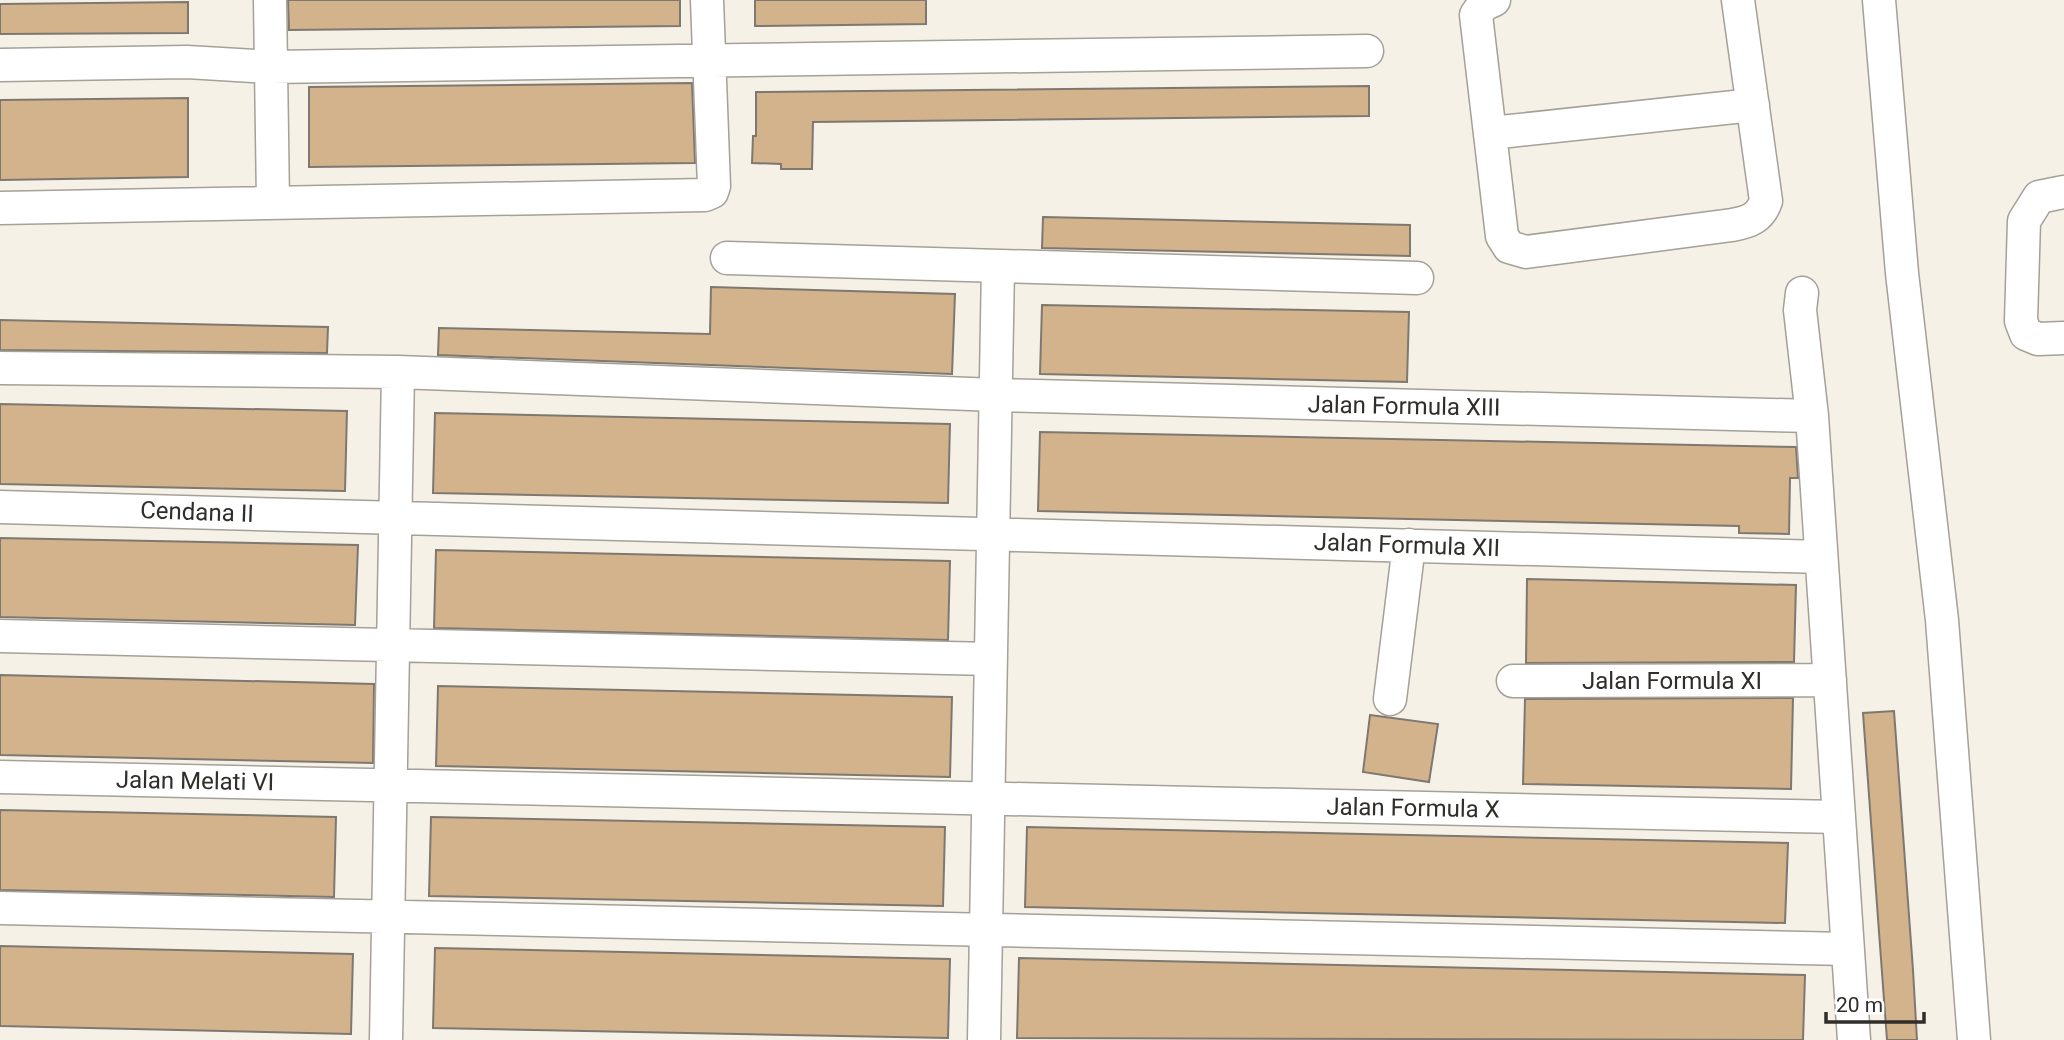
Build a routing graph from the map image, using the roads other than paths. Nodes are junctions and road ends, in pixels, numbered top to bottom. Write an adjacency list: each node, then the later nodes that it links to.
1 (270, 0): 9 (street)
2 (707, 0): 7 (street)
3 (1494, 0): 11 (street)
4 (1738, 0): 10 (street)
5 (1879, 0): 46 (street)
6 (1367, 51): 7 (street)
7 (708, 60): 9 (street); 13 (street)
8 (0, 65): 9 (street)
9 (271, 66): 13 (street)
10 (1752, 105): 11 (street); 11 (street)
11 (1490, 133)
12 (2064, 192): 19 (street)
13 (273, 202): 14 (street)
14 (0, 208)
15 (727, 258): 16 (street)
16 (999, 266): 17 (street); 22 (street)
17 (1417, 278)
18 (1802, 293): 23 (street)
19 (2064, 338)
20 (0, 368): 21 (street, Jalan Formula XIII)
21 (398, 372): 22 (street, Jalan Formula XIII); 25 (street)
22 (996, 396): 23 (street, Jalan Formula XIII); 26 (street)
23 (1812, 416): 28 (street)
24 (0, 507): 25 (street, Cendana II)
25 (395, 518): 26 (street, Cendana II); 30 (street)
26 (993, 534): 27 (street, Jalan Formula XII); 31 (street)
27 (1409, 545): 28 (street, Jalan Formula XII); 34 (street)
28 (1821, 557): 32 (street)
29 (0, 636): 30 (street)
30 (392, 645): 31 (street); 36 (street)
31 (991, 659): 37 (street)
32 (1830, 680): 33 (street, Jalan Formula XI); 38 (street)
33 (1513, 681)
34 (1390, 699)
35 (0, 777): 36 (street, Jalan Melati VI)
36 (391, 785): 37 (street, Jalan Melati VI); 40 (street)
37 (988, 799): 38 (street, Jalan Formula X); 41 (street)
38 (1839, 817): 42 (street)
39 (0, 908): 40 (street)
40 (388, 918): 41 (street); 43 (street)
41 (986, 931): 42 (street); 44 (street)
42 (1847, 949): 45 (street)
43 (386, 1040)
44 (984, 1040)
45 (1854, 1040)
46 (1974, 1040)

